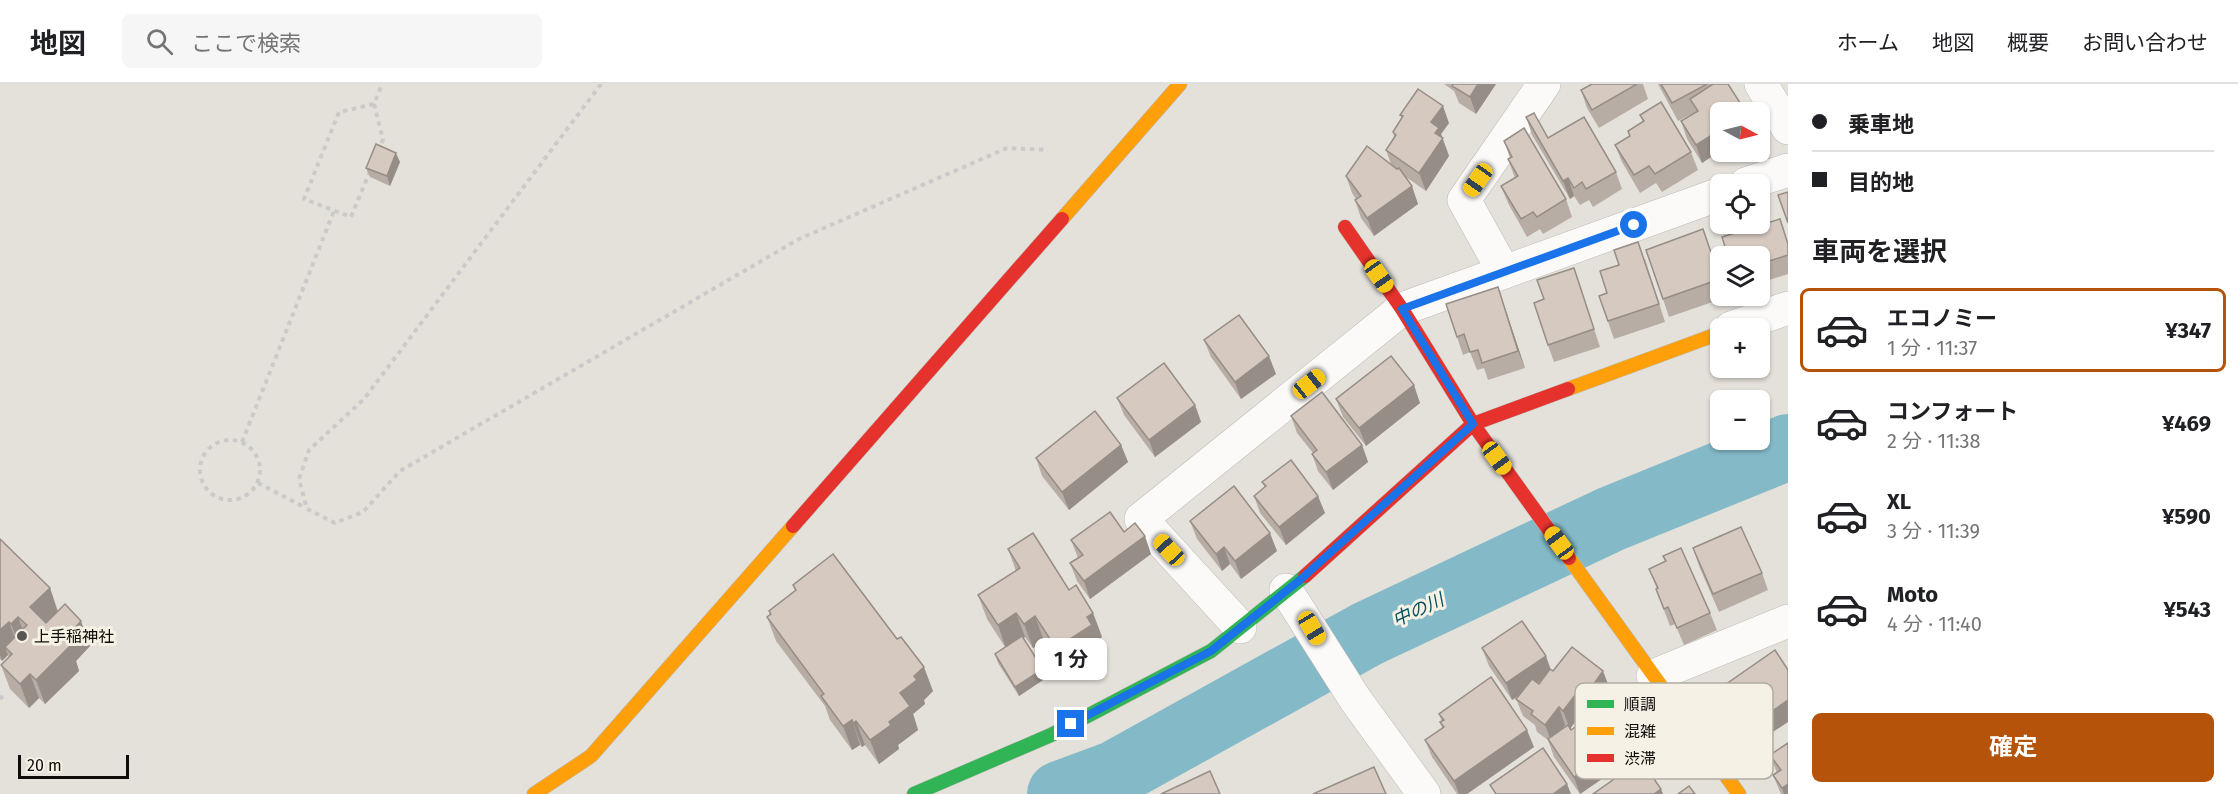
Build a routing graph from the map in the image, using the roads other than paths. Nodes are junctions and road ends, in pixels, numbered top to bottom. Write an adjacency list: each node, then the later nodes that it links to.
1 (1180, 84): 22 (street)
2 (1544, 84): 9 (street)
3 (1761, 84): 4 (street)
4 (1788, 128)
5 (1788, 170): 6 (street)
6 (1770, 176)
7 (1710, 198): 9 (street)
8 (1345, 227): 11 (street)
9 (1504, 272): 11 (street)
10 (1788, 308): 12 (street)
11 (1402, 309): 14 (street); 17 (street)
12 (1760, 318)
13 (1710, 337): 14 (street)
14 (1473, 424): 15 (street); 18 (street)
15 (1286, 590): 17 (street); 24 (street)
16 (1788, 621): 18 (street)
17 (1240, 627): 21 (street)
18 (1653, 676): 19 (street)
19 (1658, 683)
20 (1728, 779): 25 (street)
21 (953, 786): 23 (street)
22 (534, 794)
23 (914, 794)
24 (1424, 794)
25 (1739, 794)

